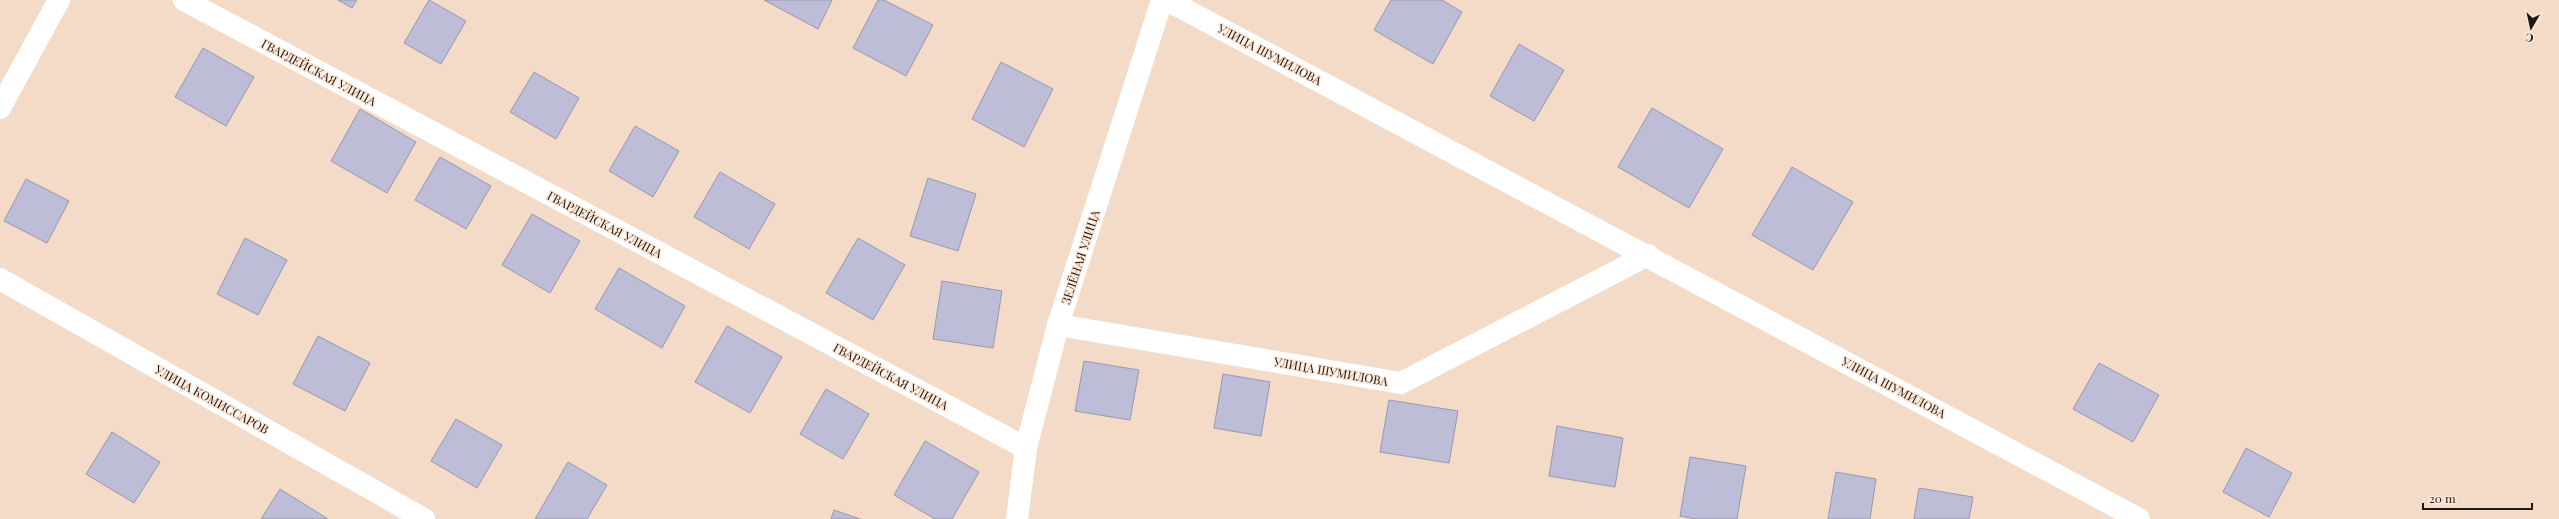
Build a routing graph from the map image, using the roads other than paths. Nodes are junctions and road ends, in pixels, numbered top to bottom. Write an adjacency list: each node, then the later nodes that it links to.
1 (59, 0): 5 (street)
2 (184, 0): 9 (street, ГВАРДЕЙСКАЯ УЛИЦА)
3 (1162, 0): 8 (street, ЗЕЛЁНАЯ УЛИЦА)
4 (1167, 0): 6 (street, УЛИЦА ШУМИЛОВА)
5 (0, 108)
6 (1648, 255): 8 (street, УЛИЦА ШУМИЛОВА); 12 (street, УЛИЦА ШУМИЛОВА)
7 (0, 279): 10 (street, УЛИЦА КОМИССАРОВ)
8 (1058, 325): 9 (street, ЗЕЛЁНАЯ УЛИЦА)
9 (1026, 448): 11 (street, ЗЕЛЁНАЯ УЛИЦА)
10 (424, 519)
11 (1017, 519)
12 (2140, 519)

